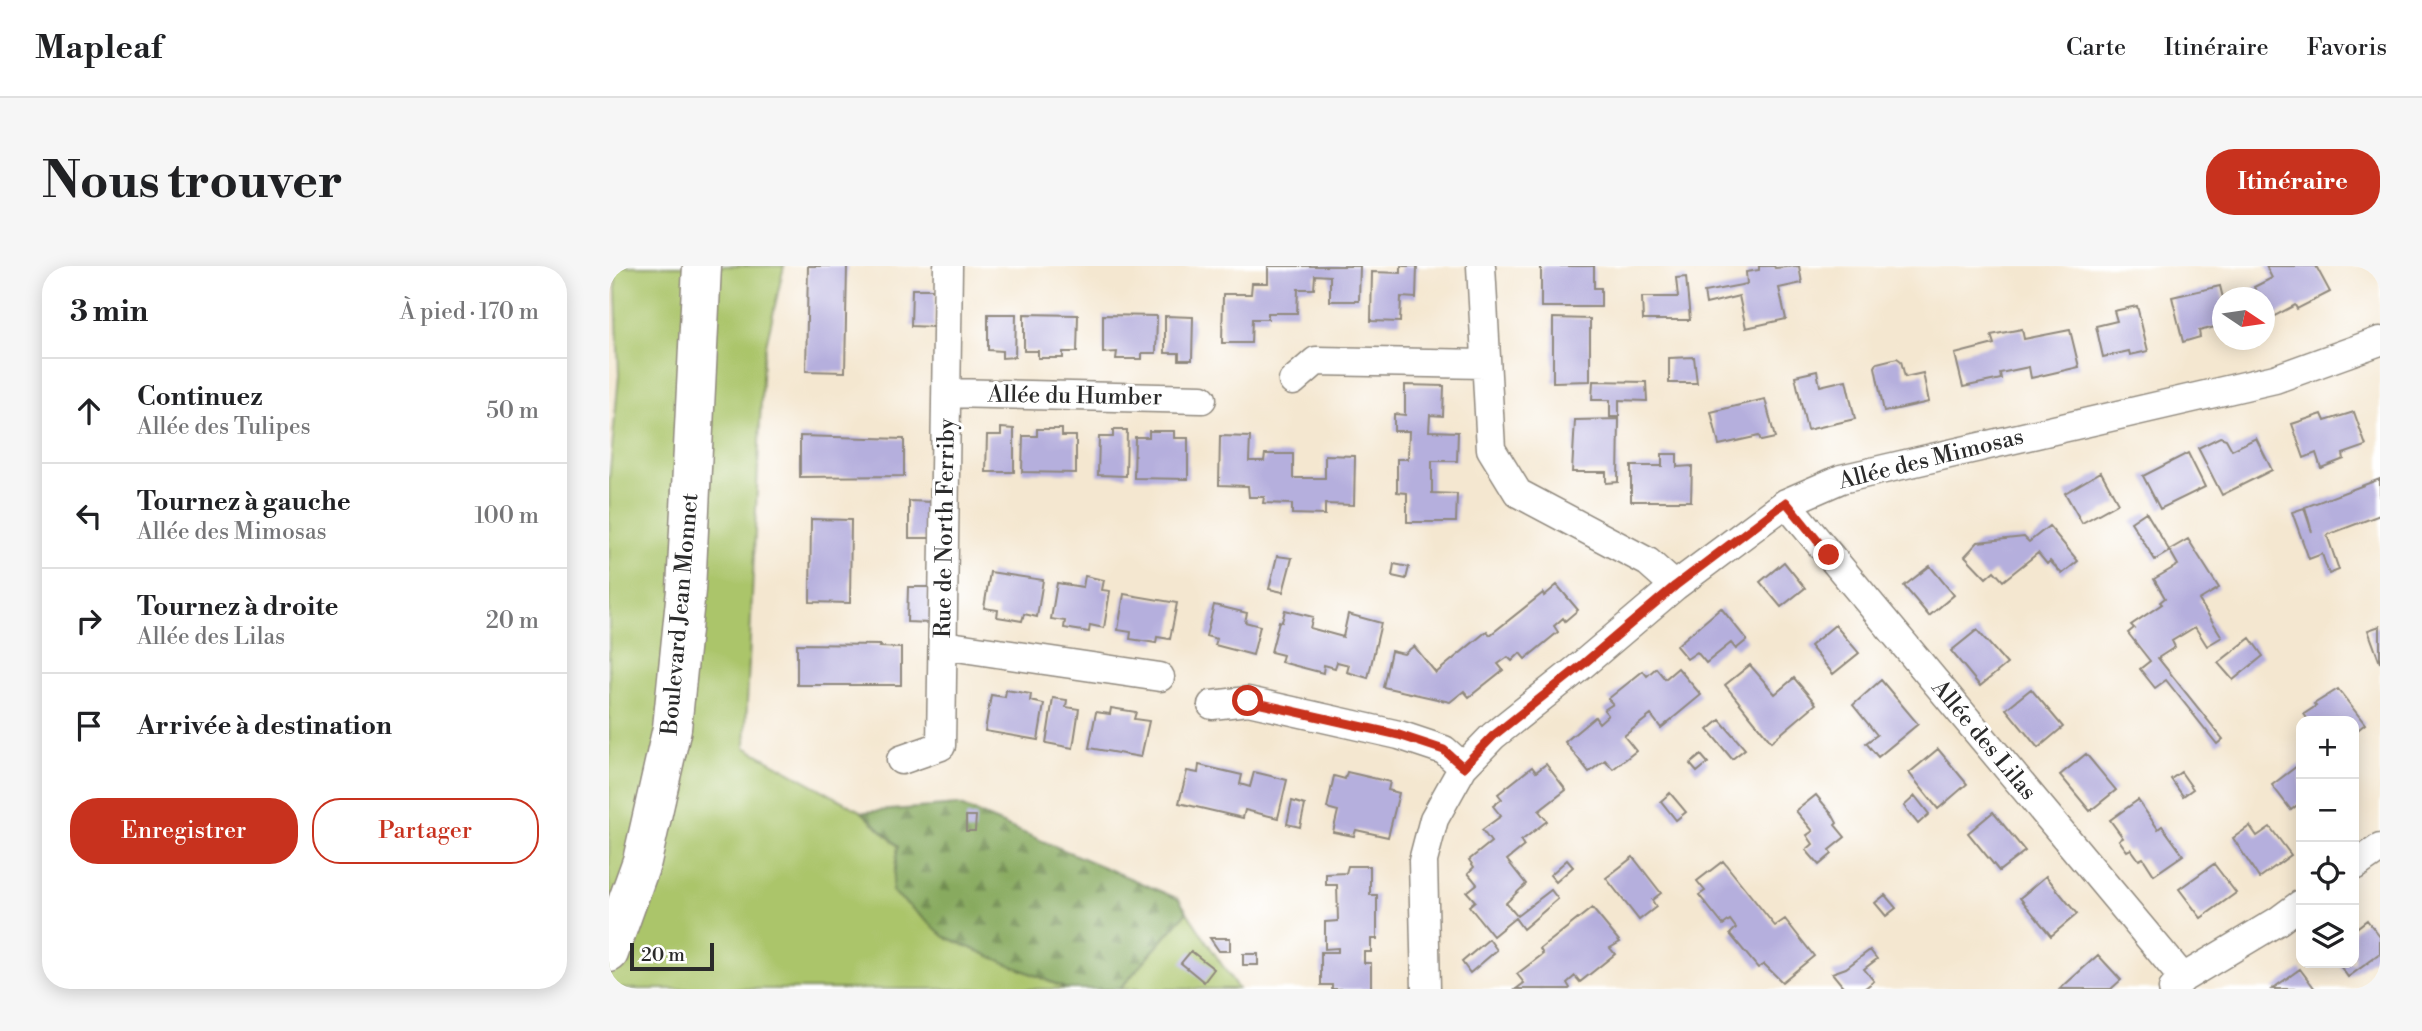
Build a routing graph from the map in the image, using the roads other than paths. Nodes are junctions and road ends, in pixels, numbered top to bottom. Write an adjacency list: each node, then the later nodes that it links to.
1 (702, 266): 19 (street, Boulevard Jean Monnet)
2 (948, 266): 7 (street, Rue de North Ferriby)
3 (1481, 266): 5 (street)
4 (2380, 341): 9 (street, Allée des Mimosas)
5 (1485, 364): 6 (street); 10 (street)
6 (1293, 381)
7 (947, 393): 8 (street, Allée du Humber); 11 (street, Rue de North Ferriby)
8 (1202, 399)
9 (1786, 502): 10 (street, Allée des Mimosas); 20 (street, Allée des Lilas)
10 (1675, 586): 15 (street, Allée des Mimosas)
11 (943, 645): 12 (street); 14 (street, Rue de North Ferriby)
12 (1160, 677)
13 (1212, 705): 15 (street)
14 (901, 761)
15 (1463, 767): 21 (street, Allée des Mimosas)
16 (2380, 848): 17 (street)
17 (2359, 863)
18 (2300, 905): 20 (street)
19 (609, 953)
20 (2178, 984)
21 (1426, 989)

